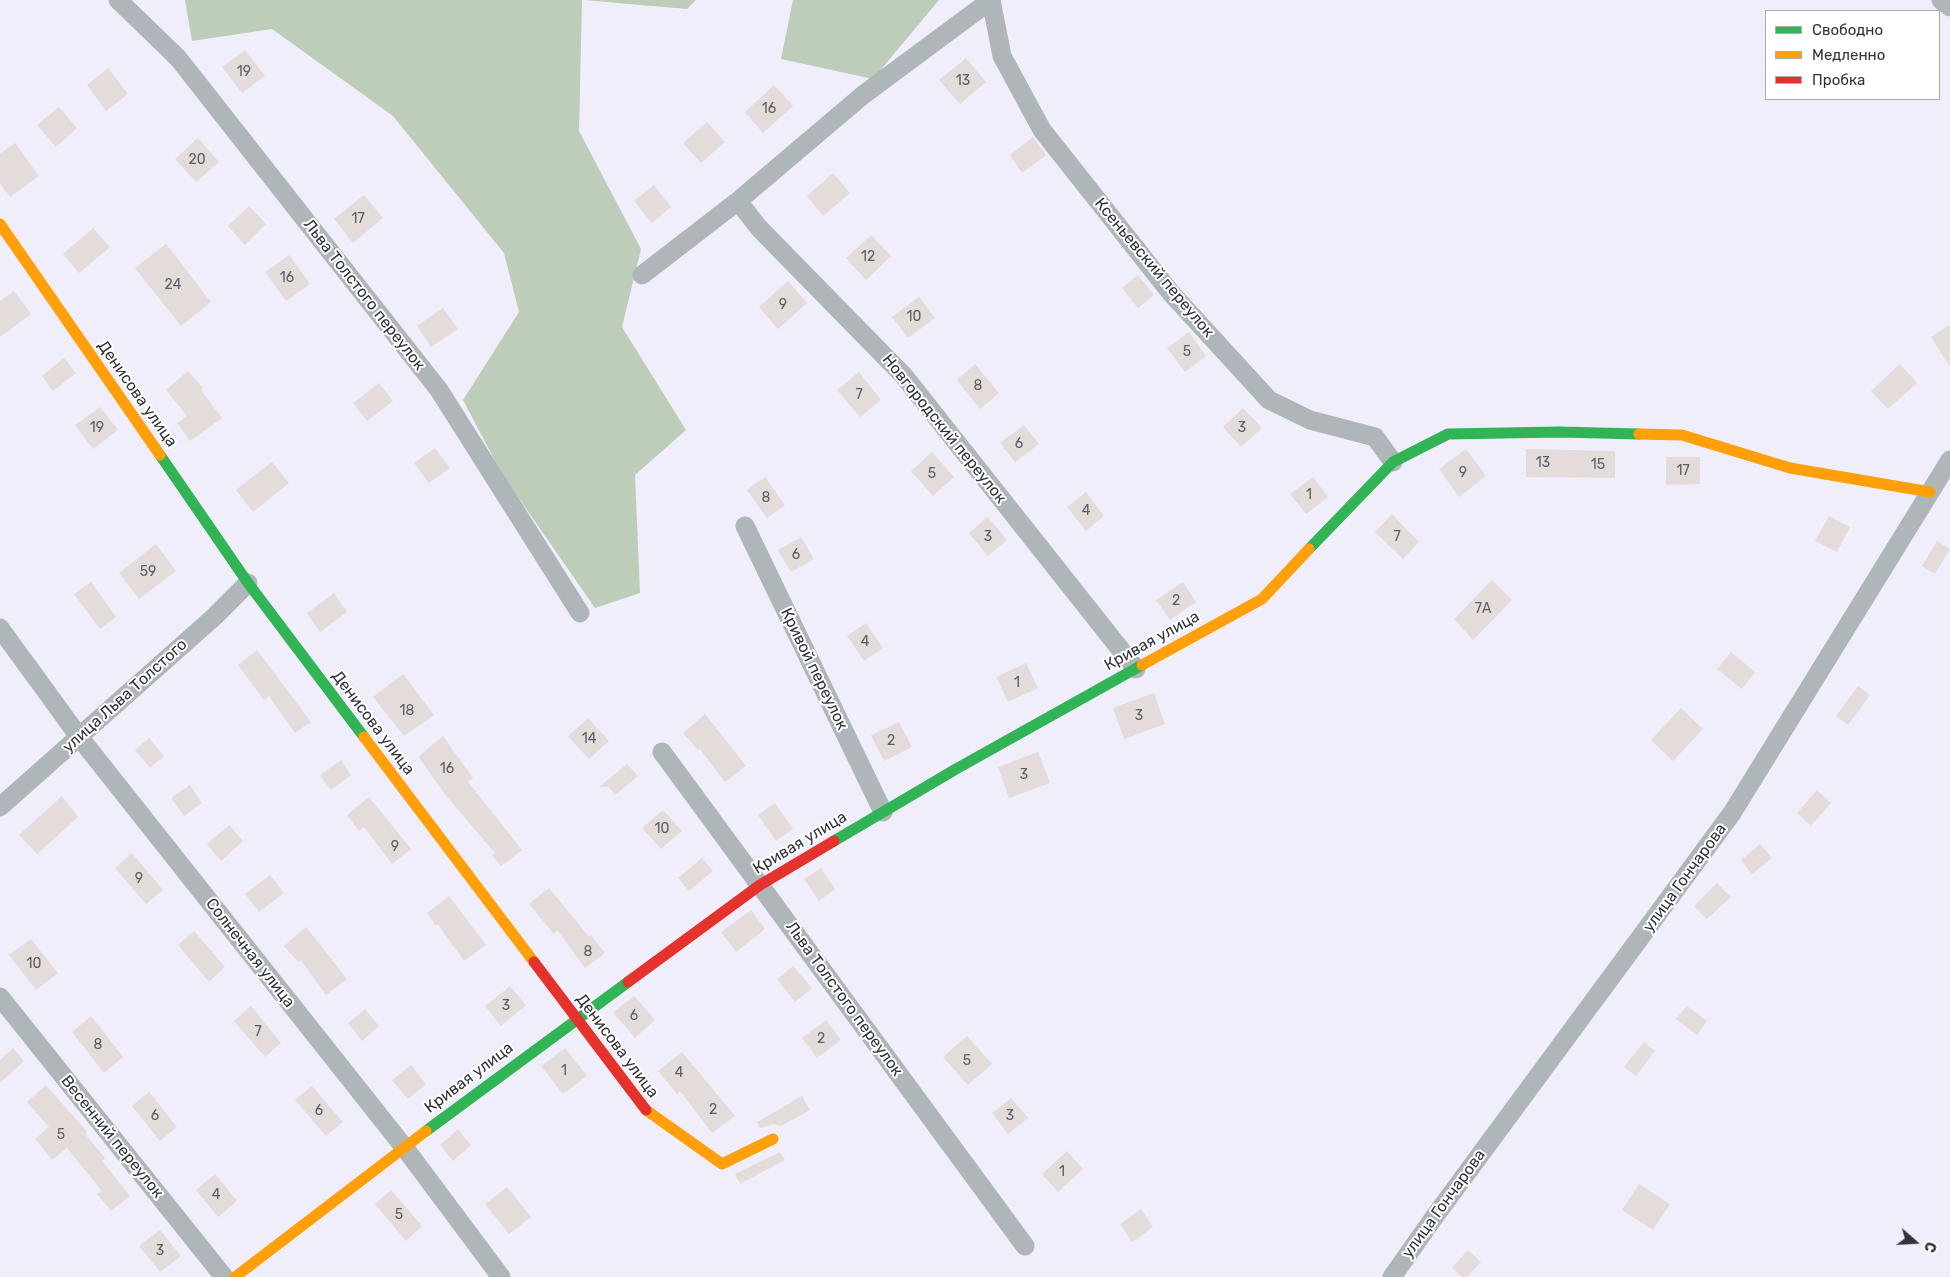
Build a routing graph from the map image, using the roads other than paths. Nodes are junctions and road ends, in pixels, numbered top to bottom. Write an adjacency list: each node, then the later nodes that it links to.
1 (118, 0): 13 (street, Льва Толстого переулок)
2 (991, 0): 5 (street); 9 (street, Ксеньевский переулок)
3 (1941, 0): 4 (street)
4 (1950, 7)
5 (738, 201): 7 (street); 15 (street, Новгородский переулок)
6 (0, 224): 12 (street, Денисова улица)
7 (642, 275)
8 (1950, 460): 10 (street, улица Гончарова)
9 (1393, 462): 10 (street, Кривая улица); 15 (street, Кривая улица)
10 (1930, 492): 29 (street, улица Гончарова)
11 (745, 526): 19 (street, Кривой переулок)
12 (248, 583): 16 (street, улица Льва Толстого); 22 (street, Денисова улица)
13 (580, 613)
14 (0, 628): 16 (street, Солнечная улица)
15 (1136, 669): 19 (street, Кривая улица)
16 (80, 738): 18 (street, улица Льва Толстого); 24 (street, Солнечная улица)
17 (662, 752): 20 (street, Льва Толстого переулок)
18 (0, 807)
19 (883, 812): 20 (street, Кривая улица)
20 (760, 885): 22 (street, Кривая улица); 25 (street, Льва Толстого переулок)
21 (0, 998): 26 (street, Весенний переулок)
22 (576, 1019): 23 (street, Денисова улица); 24 (street, Кривая улица)
23 (773, 1139)
24 (404, 1147): 27 (street, Кривая улица); 28 (street, Солнечная улица)
25 (1025, 1246)
26 (224, 1277)
27 (236, 1277)
28 (501, 1277)
29 (1392, 1277)

